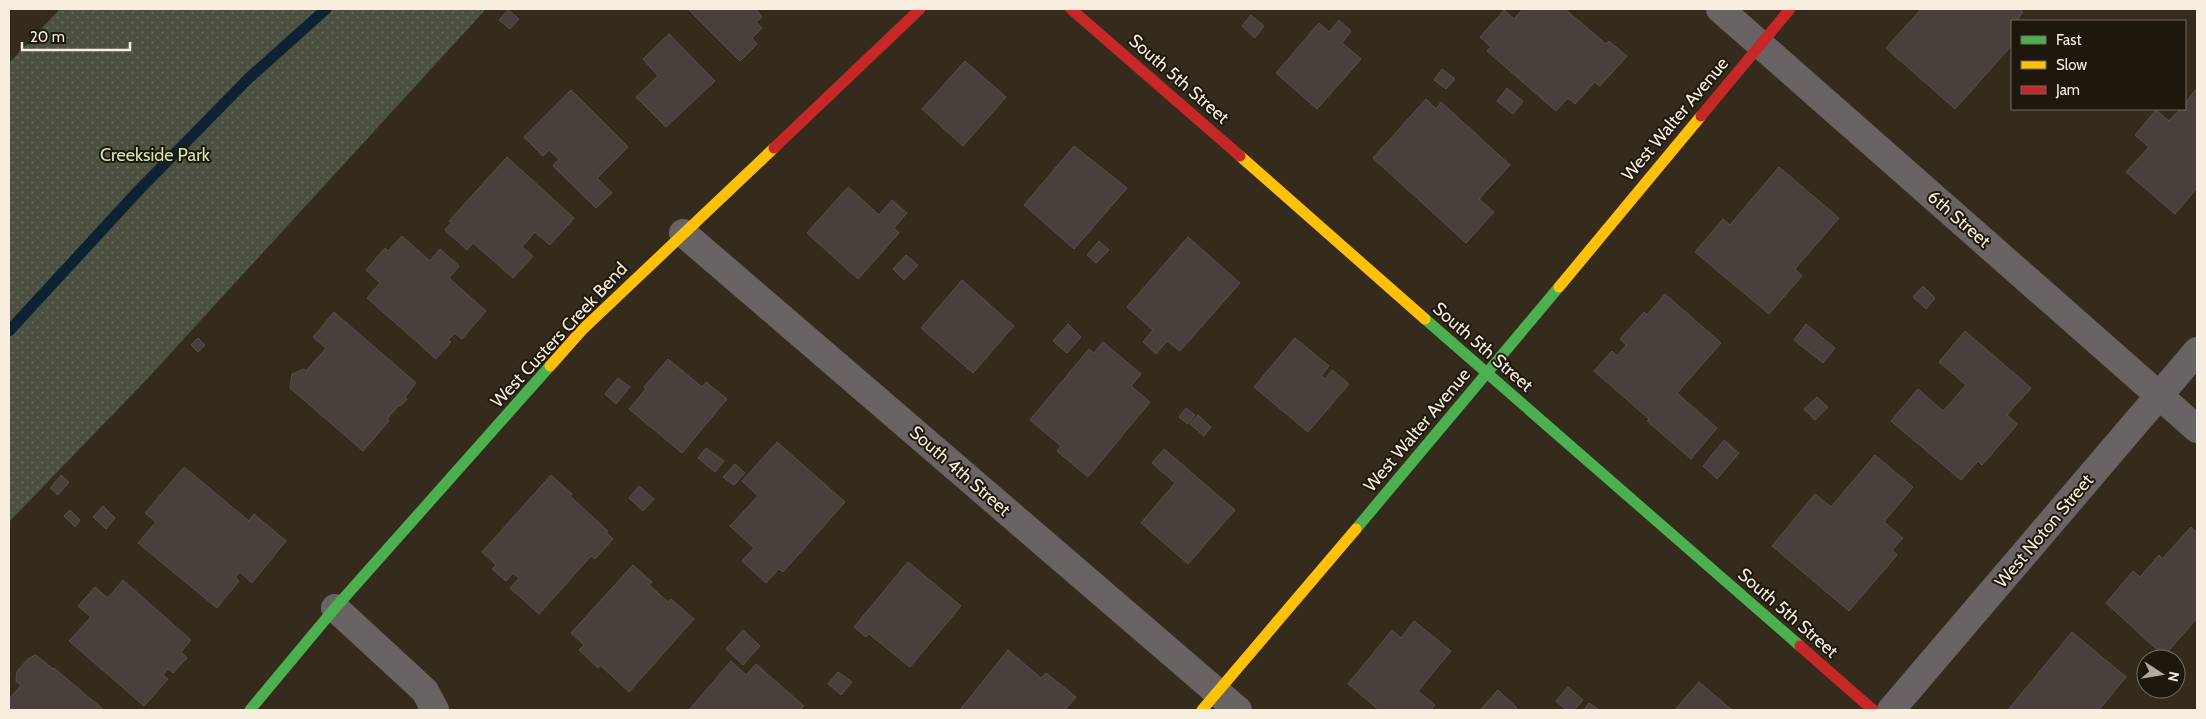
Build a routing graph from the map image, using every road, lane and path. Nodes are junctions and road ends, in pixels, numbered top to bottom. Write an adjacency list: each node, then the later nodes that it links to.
1 (920, 9): 6 (street, West Custers Creek Bend)
2 (1071, 9): 8 (street, South 5th Street)
3 (1720, 9): 5 (street, 6th Street)
4 (1790, 9): 5 (street, West Walter Avenue)
5 (1760, 44): 8 (street, West Walter Avenue); 9 (street, 6th Street)
6 (683, 232): 11 (street, West Custers Creek Bend); 12 (street, South 4th Street)
7 (2197, 351): 9 (street, West Noton Street)
8 (1487, 374): 12 (street, West Walter Avenue); 16 (street, South 5th Street)
9 (2159, 396): 10 (street, 6th Street); 17 (street, West Noton Street)
10 (2197, 429)
11 (336, 608): 13 (street, West Custers Creek Bend); 14 (street)
12 (1210, 701): 15 (street, South 4th Street)
13 (250, 710)
14 (435, 710)
15 (1238, 710)
16 (1873, 710)
17 (1891, 710)

